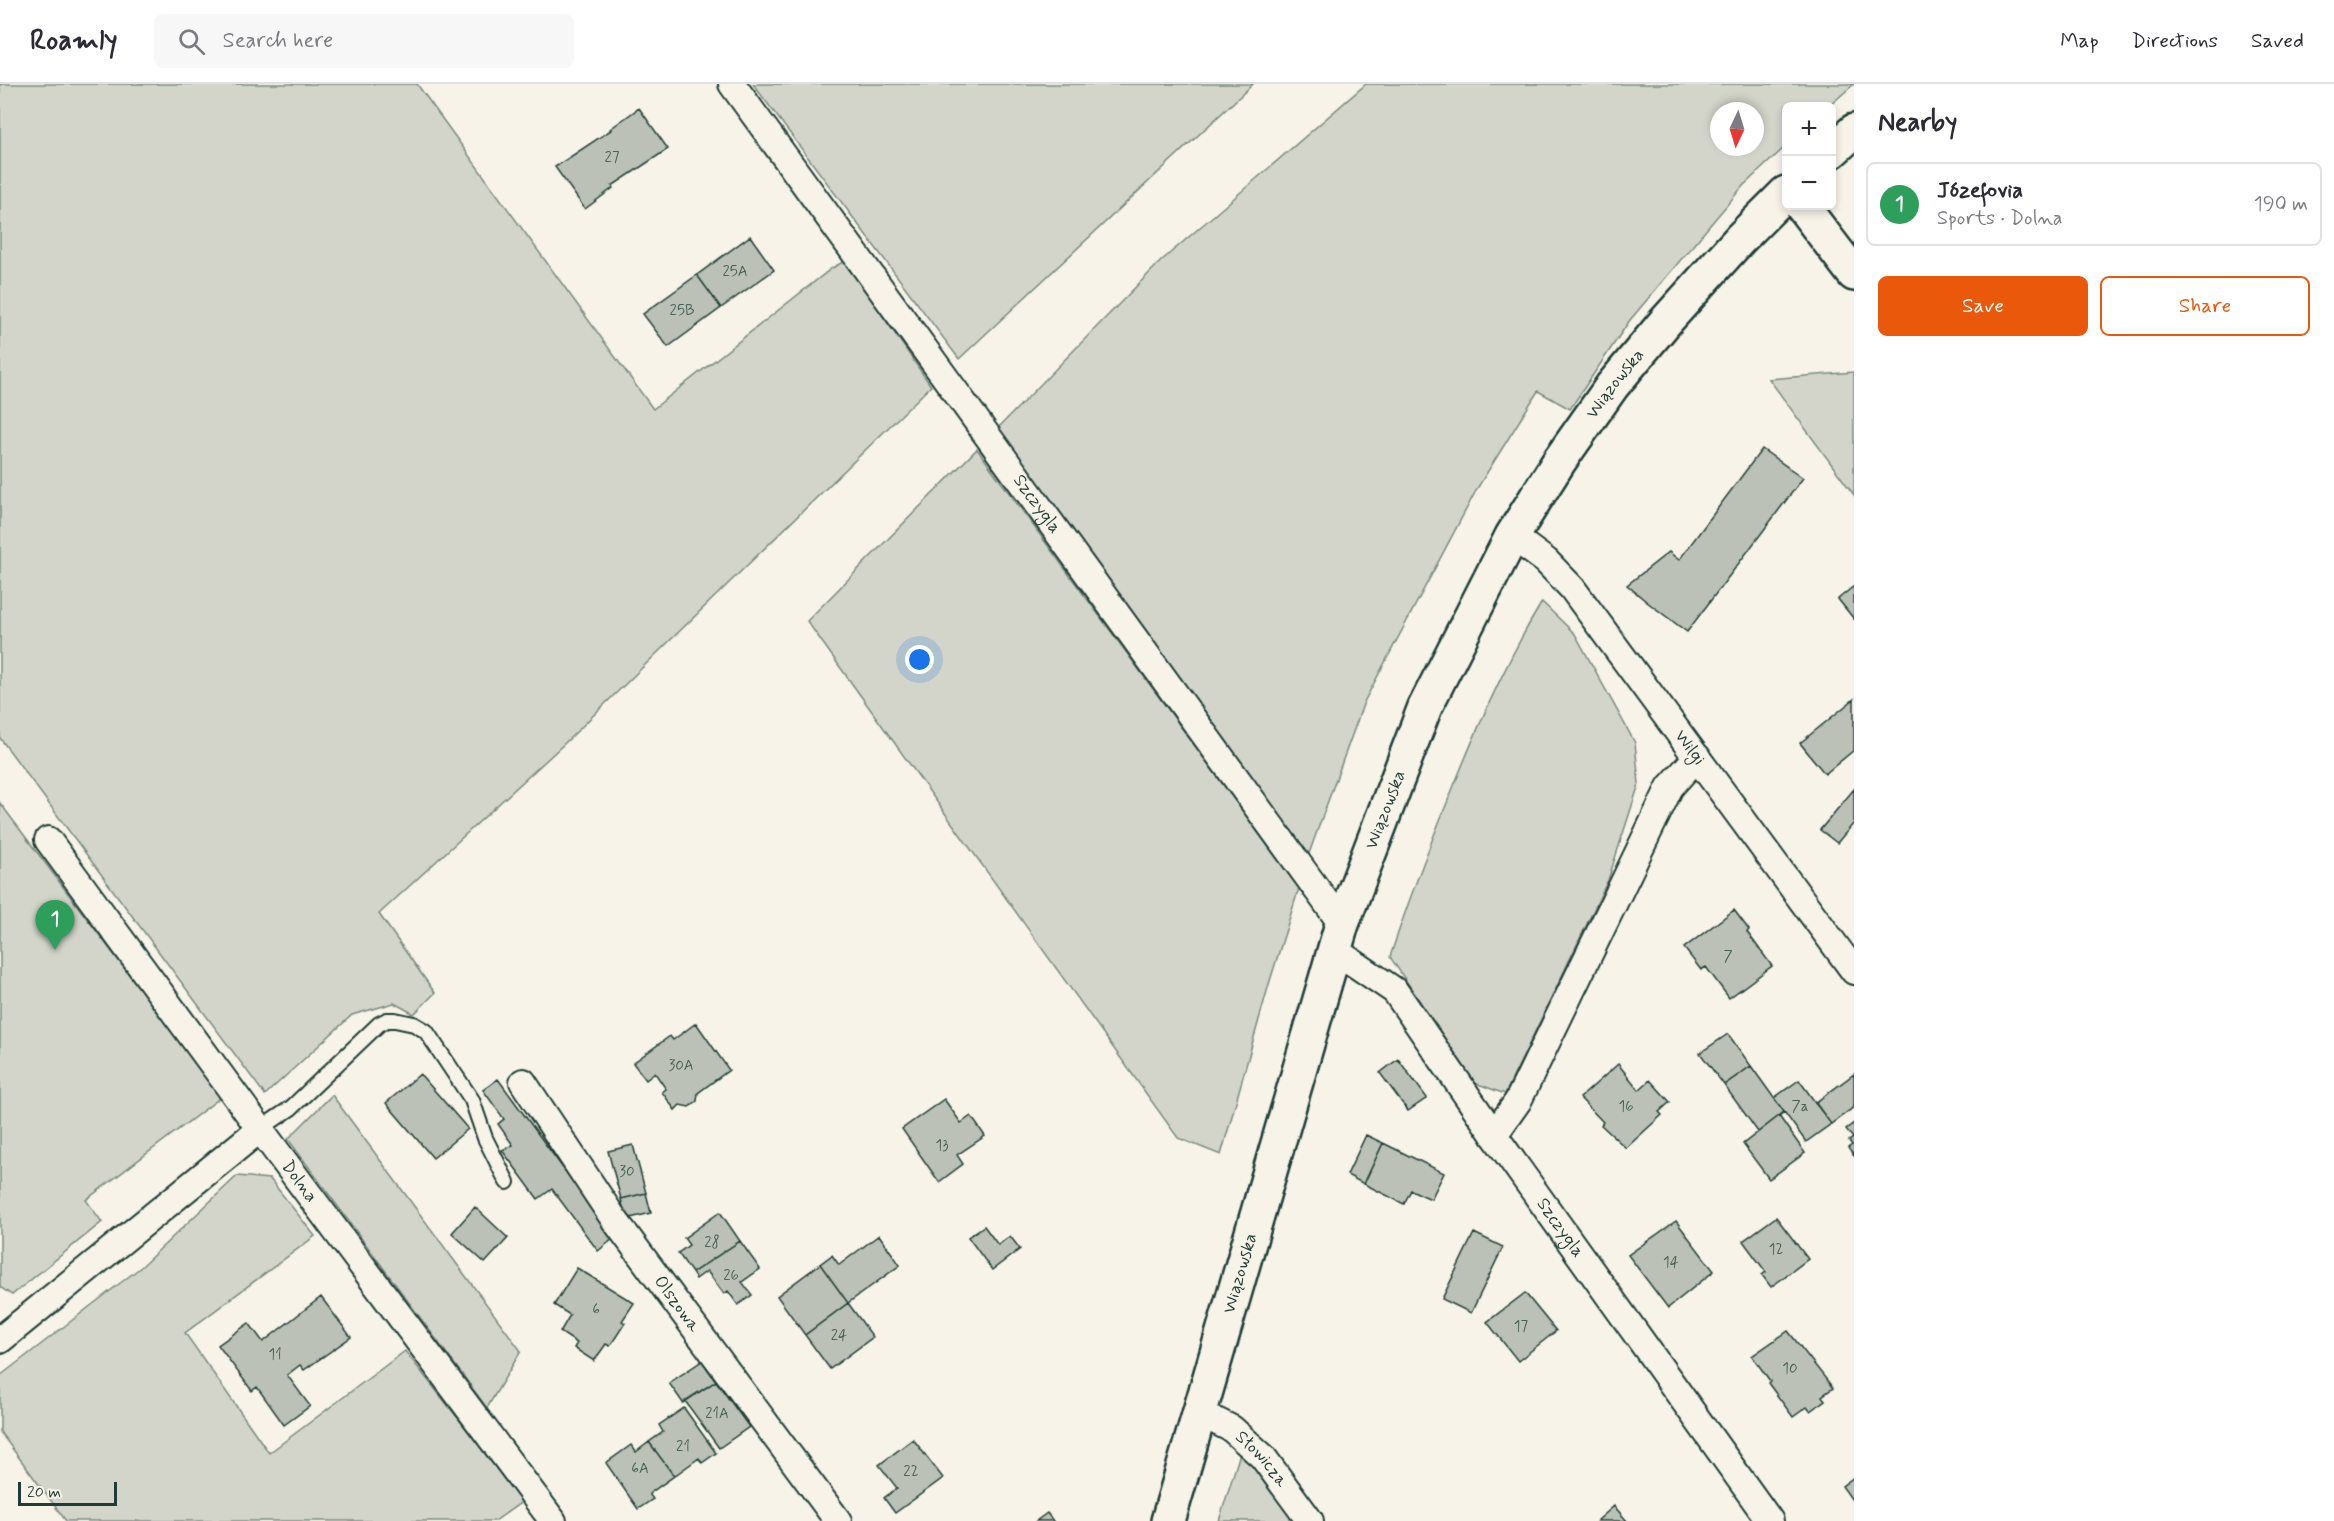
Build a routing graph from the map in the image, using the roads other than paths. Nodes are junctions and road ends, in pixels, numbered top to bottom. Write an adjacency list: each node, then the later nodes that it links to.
1 (732, 84): 10 (street, Szczygla)
2 (1854, 131): 3 (main road)
3 (1836, 147)
4 (1782, 197): 7 (main road, Wiązowska)
5 (1805, 210): 6 (main road)
6 (1854, 274)
7 (1512, 536): 8 (street, Wilgi); 10 (main road, Wiązowska)
8 (1697, 757): 11 (street, Wilgi); 14 (street)
9 (48, 840): 13 (street, Dolna)
10 (1339, 937): 14 (street, Szczygla); 17 (main road, Wiązowska)
11 (1854, 971)
12 (523, 1082): 19 (street, Olszowa)
13 (260, 1128): 15 (lane); 16 (street); 18 (street, Dolna)
14 (1494, 1135): 22 (street, Szczygla)
15 (507, 1182)
16 (0, 1340)
17 (1200, 1413): 20 (main road, Wiązowska); 21 (street, Słowicza)
18 (553, 1521)
19 (838, 1521)
20 (1168, 1521)
21 (1310, 1521)
22 (1770, 1521)

